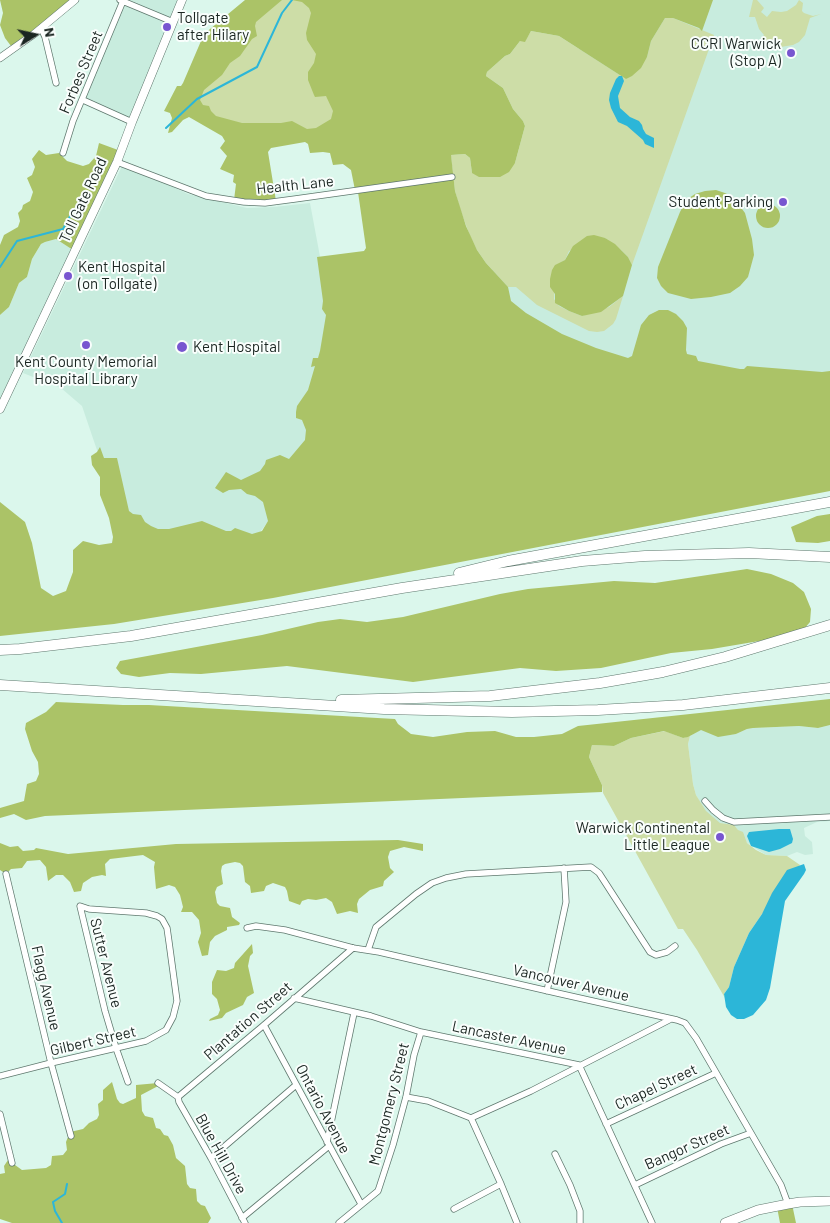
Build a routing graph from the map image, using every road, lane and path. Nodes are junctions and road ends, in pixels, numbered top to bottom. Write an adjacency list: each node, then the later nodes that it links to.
1 (75, 0): 5 (street)
2 (182, 0): 4 (main road, Toll Gate Road)
3 (121, 1): 4 (street); 8 (street, Forbes Street)
4 (173, 22): 9 (main road, Toll Gate Road)
5 (41, 28): 6 (street); 7 (street)
6 (0, 58)
7 (56, 84)
8 (83, 100): 9 (street); 10 (street, Forbes Street)
9 (132, 122): 11 (main road, Toll Gate Road)
10 (62, 153)
11 (117, 162): 12 (street, Health Lane); 13 (main road, Toll Gate Road)
12 (452, 177)
13 (0, 409)
14 (830, 502): 16 (highway)
15 (830, 556): 16 (highway)
16 (402, 588): 18 (highway)
17 (830, 625): 21 (highway)
18 (0, 650)
19 (0, 684): 21 (highway)
20 (830, 688): 21 (highway)
21 (278, 702)
22 (705, 801): 23 (street)
23 (830, 817)
24 (564, 868): 28 (street); 30 (street); 31 (street)
25 (6, 874): 38 (street, Flagg Avenue)
26 (80, 906): 37 (street, Sutter Avenue); 37 (street, Gilbert Street)
27 (247, 928): 29 (street, Vancouver Avenue)
28 (676, 946)
29 (353, 948): 30 (street, Vancouver Avenue); 32 (street, Plantation Street)
30 (368, 950): 31 (street, Vancouver Avenue)
31 (547, 991): 34 (street, Vancouver Avenue)
32 (294, 998): 33 (street, Lancaster Avenue); 35 (street, Plantation Street)
33 (354, 1013): 36 (street, Lancaster Avenue); 52 (street)
34 (671, 1018): 39 (street); 40 (street, Vancouver Avenue)
35 (264, 1025): 44 (street, Ontario Avenue); 45 (street, Plantation Street)
36 (421, 1032): 39 (street, Lancaster Avenue); 46 (street, Montgomery Street)
37 (116, 1048): 38 (street, Gilbert Street); 42 (street, Sutter Avenue)
38 (51, 1063): 41 (street, Gilbert Street); 51 (street, Flagg Avenue)
39 (578, 1065): 48 (street); 49 (street, Lancaster Avenue)
40 (716, 1073): 49 (street, Chapel Street); 50 (street, Vancouver Avenue)
41 (0, 1076)
42 (128, 1082)
43 (158, 1083): 45 (street)
44 (296, 1085): 52 (street, Ontario Avenue); 54 (street)
45 (178, 1097): 54 (street, Blue Hill Drive)
46 (406, 1097): 48 (street); 59 (street, Montgomery Street)
47 (0, 1114): 55 (street)
48 (471, 1118): 56 (street)
49 (606, 1124): 57 (street, Lancaster Avenue)
50 (751, 1133): 57 (street, Bangor Street); 60 (street, Vancouver Avenue)
51 (71, 1136)
52 (328, 1144): 59 (street, Ontario Avenue); 62 (street)
53 (555, 1154): 66 (street)
54 (211, 1158): 62 (street, Blue Hill Drive)
55 (12, 1163)
56 (501, 1184): 61 (street); 65 (street)
57 (634, 1185): 67 (street, Lancaster Avenue)
58 (830, 1201): 60 (main road)
59 (361, 1204): 64 (street, Montgomery Street)
60 (788, 1204): 63 (main road)
61 (454, 1210)
62 (243, 1220)
63 (737, 1221): 68 (main road)
64 (339, 1223)
65 (517, 1223)
66 (580, 1223)
67 (652, 1223)
68 (725, 1223)

